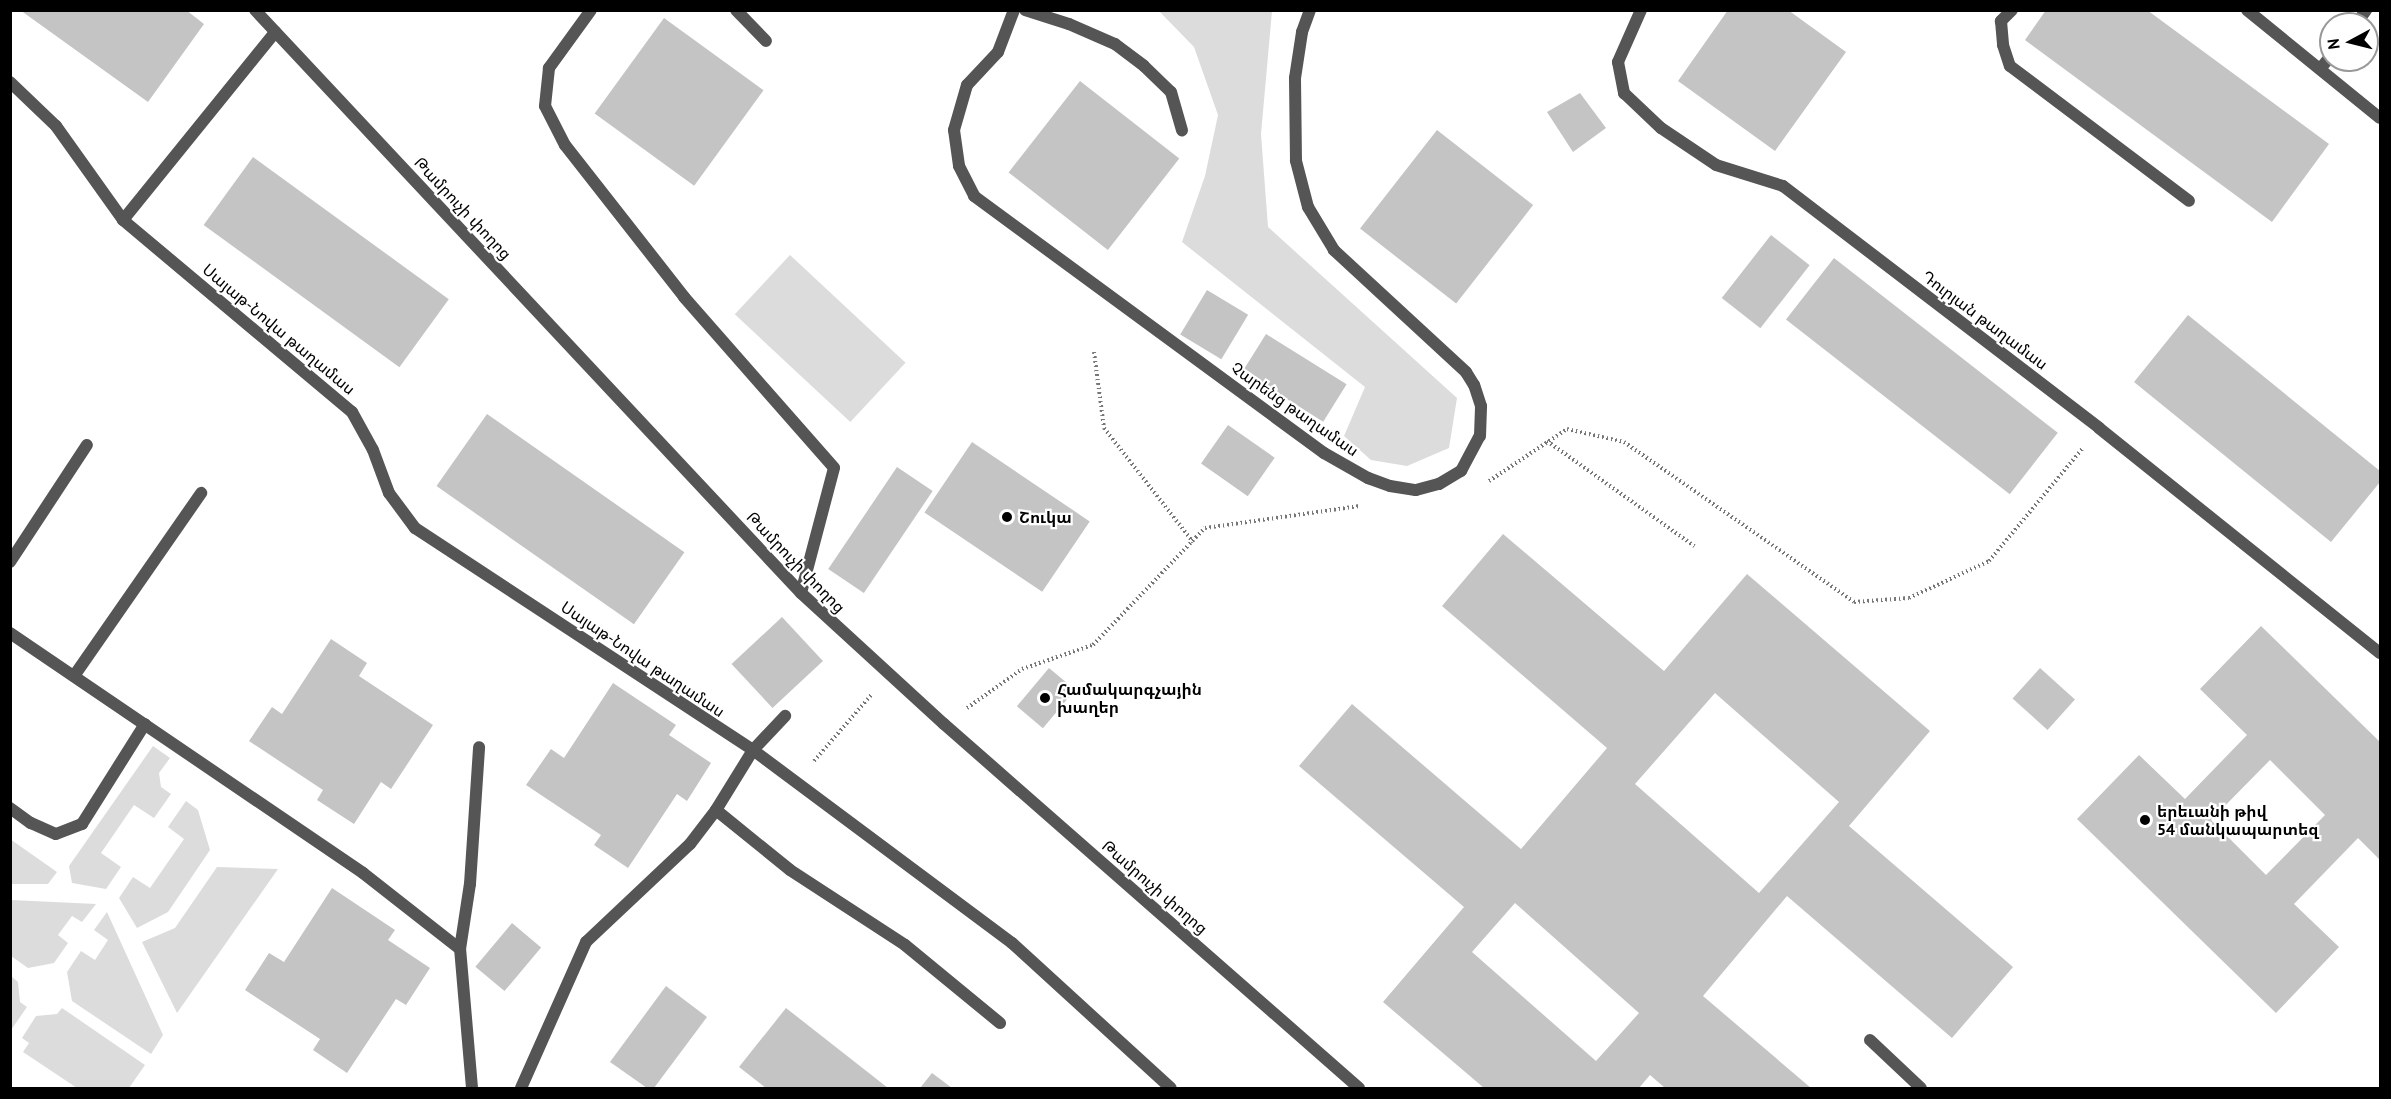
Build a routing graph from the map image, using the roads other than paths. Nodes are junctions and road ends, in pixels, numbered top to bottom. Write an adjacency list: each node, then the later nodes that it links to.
1 (255, 10): 10 (street, Թամրուչի փողոց)
2 (591, 10): 22 (street)
3 (736, 10): 11 (street)
4 (1014, 10): 6 (street, Չարենց թաղամաս)
5 (1025, 10): 16 (street)
6 (1310, 10)
7 (1641, 10): 24 (street, Դուրյան թաղամաս)
8 (2012, 10): 17 (street)
9 (2247, 10): 12 (street)
10 (275, 32): 18 (street); 22 (street, Թամրուչի փողոց)
11 (766, 41)
12 (2319, 68)
13 (2324, 72): 15 (street)
14 (10, 82): 18 (street, Սայաթ-Նովա թաղամաս)
15 (2380, 118)
16 (1182, 130)
17 (2189, 201)
18 (123, 220): 29 (street, Սայաթ-Նովա թաղամաս)
19 (87, 445): 21 (street)
20 (201, 493): 25 (street)
21 (10, 562)
22 (801, 593): 38 (street, Թամրուչի փողոց)
23 (10, 633): 25 (street)
24 (2380, 653)
25 (74, 676): 27 (street)
26 (785, 716): 29 (street)
27 (145, 724): 30 (street); 32 (street)
28 (478, 747): 32 (street)
29 (753, 750): 31 (street); 37 (street, Սայաթ-Նովա թաղամաս)
30 (10, 808)
31 (716, 810): 33 (street); 36 (street)
32 (460, 950): 35 (street)
33 (1000, 1023)
34 (1870, 1040): 39 (street)
35 (472, 1089)
36 (521, 1089)
37 (1171, 1089)
38 (1359, 1089)
39 (1922, 1089)

